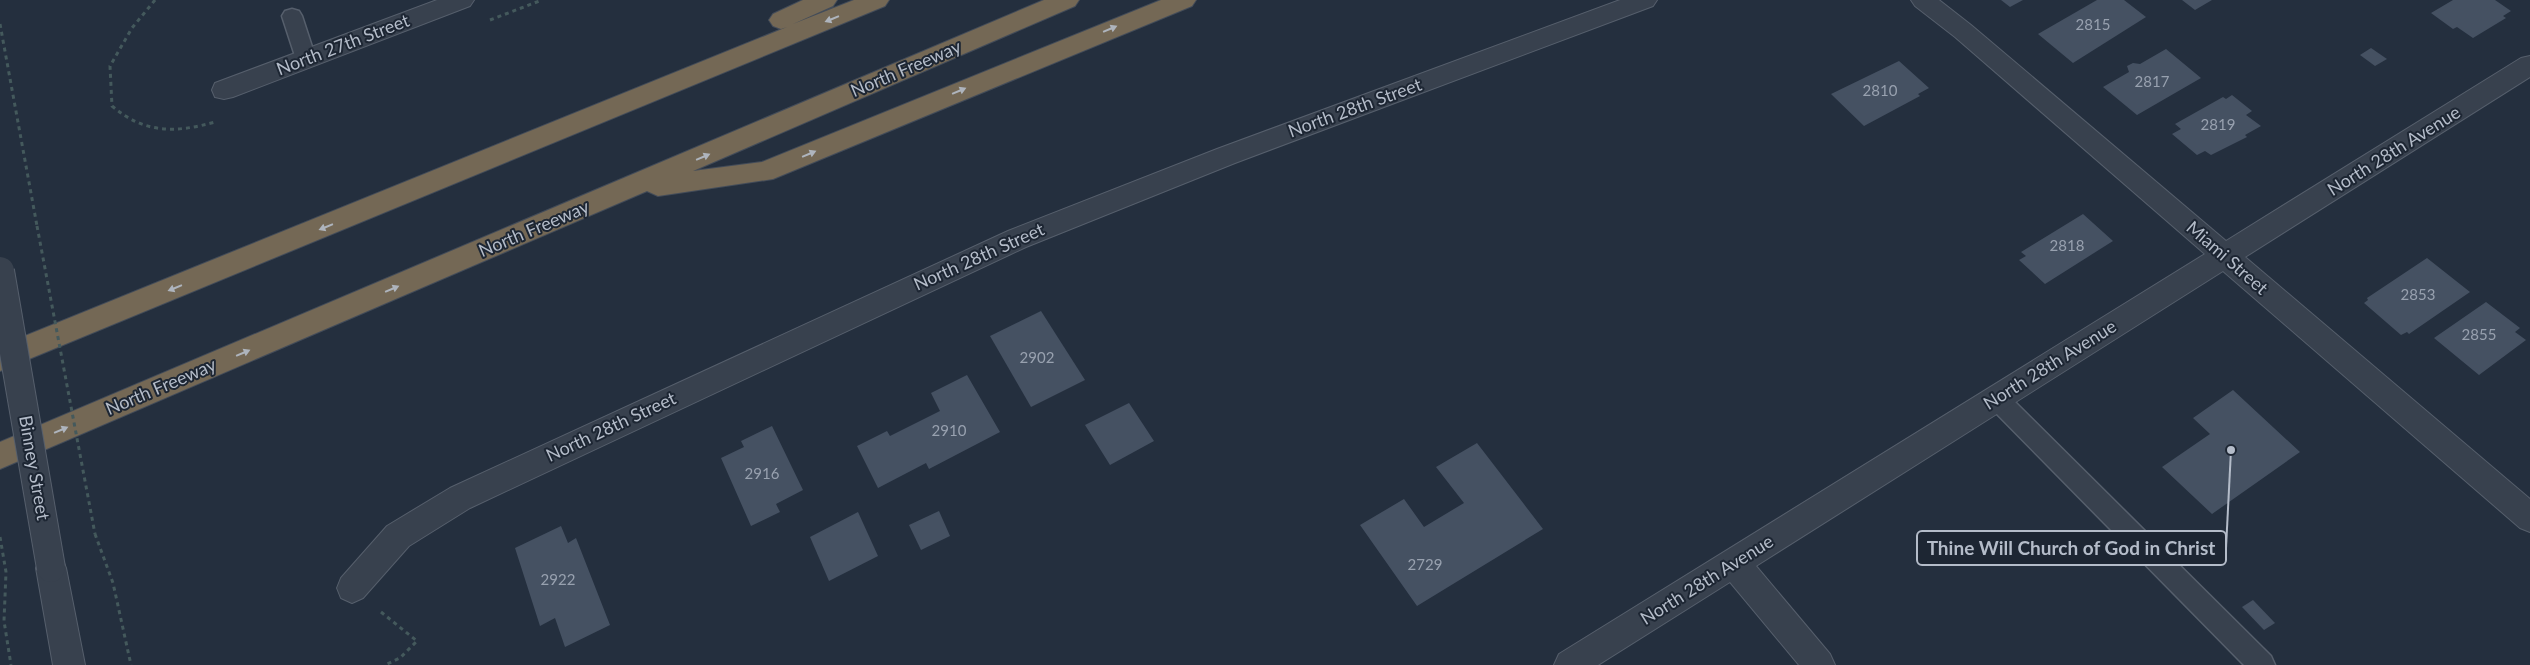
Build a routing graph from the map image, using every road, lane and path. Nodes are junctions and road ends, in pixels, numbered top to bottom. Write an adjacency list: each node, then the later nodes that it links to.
1 (462, 0): 10 (street, North 27th Street)
2 (825, 0): 14 (highway)
3 (877, 0): 14 (highway, one-way to 14)
4 (1066, 0): 13 (highway, North Freeway, one-way to 4)
5 (1184, 0): 13 (highway, one-way to 5)
6 (1644, 0): 23 (street, North 28th Street)
7 (1923, 0): 15 (street, Miami Street)
8 (292, 16): 10 (lane)
9 (0, 24): 26 (path, bridge)
10 (306, 59): 12 (street, North 27th Street)
11 (2530, 65): 15 (street, North 28th Avenue)
12 (224, 90)
13 (624, 191): 19 (highway, North Freeway, one-way to 13)
14 (351, 216): 17 (highway, one-way to 17)
15 (2224, 256): 18 (street, North 28th Avenue); 20 (street, Miami Street)
16 (0, 271): 25 (street, Binney Street, bridge)
17 (0, 359)
18 (1997, 399): 22 (street, North 28th Avenue); 30 (lane)
19 (0, 456)
20 (2530, 518)
21 (0, 537): 24 (path)
22 (1734, 563): 28 (street, North 28th Avenue); 29 (street)
23 (352, 588): 27 (path)
24 (11, 665)
25 (69, 665)
26 (131, 665)
27 (385, 665)
28 (1570, 665)
29 (1819, 665)
30 (2262, 665)

